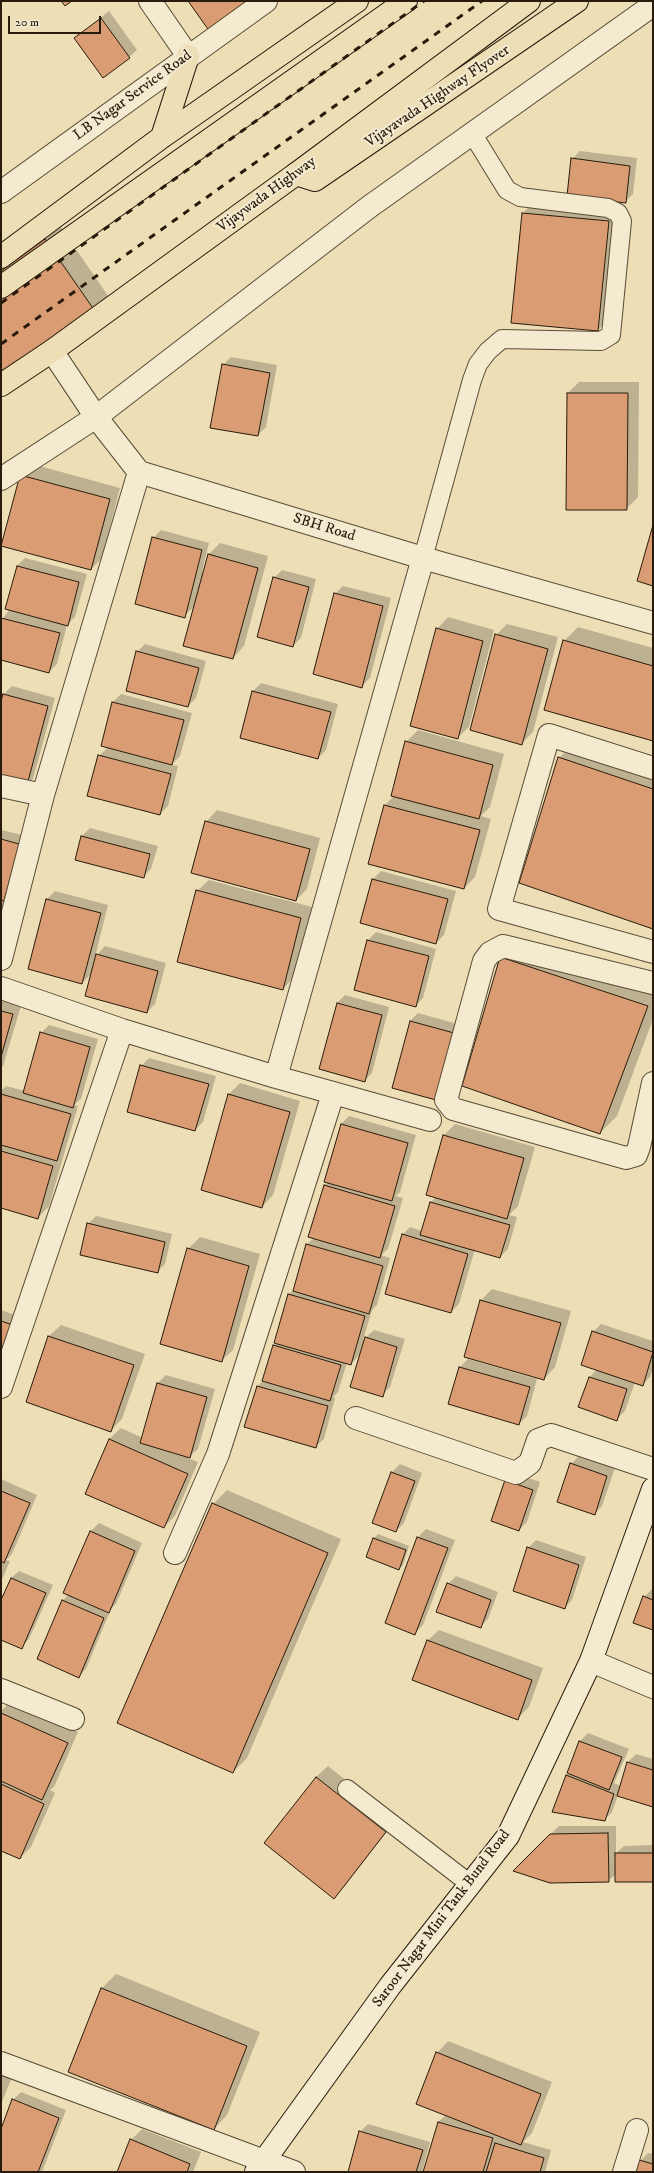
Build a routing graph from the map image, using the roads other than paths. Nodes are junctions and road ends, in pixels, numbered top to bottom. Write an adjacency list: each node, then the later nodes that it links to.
1 (150, 1): 8 (street)
2 (266, 1): 8 (street, LB Nagar Service Road)
3 (357, 1): 10 (main road)
4 (406, 1): 14 (main road)
5 (529, 1): 11 (main road, Vijaywada Highway)
6 (577, 1): 11 (main road, Vijayavada Highway Flyover)
7 (653, 5): 9 (street)
8 (188, 56): 10 (main road); 12 (street, LB Nagar Service Road)
9 (472, 134): 17 (street); 20 (lane)
10 (162, 138): 13 (main road)
11 (296, 174): 15 (main road, Vijaywada Highway)
12 (1, 192)
13 (1, 257)
14 (1, 287)
15 (52, 351): 16 (main road, Vijaywada Highway); 17 (street)
16 (1, 385)
17 (96, 417): 18 (street); 19 (street)
18 (139, 472): 20 (street, SBH Road); 24 (street)
19 (1, 479)
20 (423, 558): 21 (street, SBH Road); 30 (street)
21 (653, 623)
22 (653, 768): 25 (street)
23 (1, 786): 24 (street)
24 (42, 795): 26 (street)
25 (653, 952)
26 (1, 959)
27 (653, 984): 31 (street)
28 (1, 988): 29 (street)
29 (122, 1030): 30 (street); 34 (street)
30 (276, 1077): 32 (street)
31 (653, 1083)
32 (333, 1094): 33 (street); 38 (street)
33 (430, 1120)
34 (1, 1387)
35 (356, 1418): 36 (street)
36 (653, 1469)
37 (653, 1489): 39 (street, Saroor Nagar Mini Tank Bund Road)
38 (175, 1553)
39 (591, 1662): 40 (street); 44 (street, Saroor Nagar Mini Tank Bund Road)
40 (653, 1687)
41 (1, 1690): 42 (street)
42 (73, 1719)
43 (347, 1789): 44 (lane)
44 (470, 1884): 47 (street, Saroor Nagar Mini Tank Bund Road)
45 (1, 2063): 47 (street)
46 (637, 2130): 49 (street)
47 (260, 2167): 48 (street)
48 (294, 2172)
49 (624, 2172)

